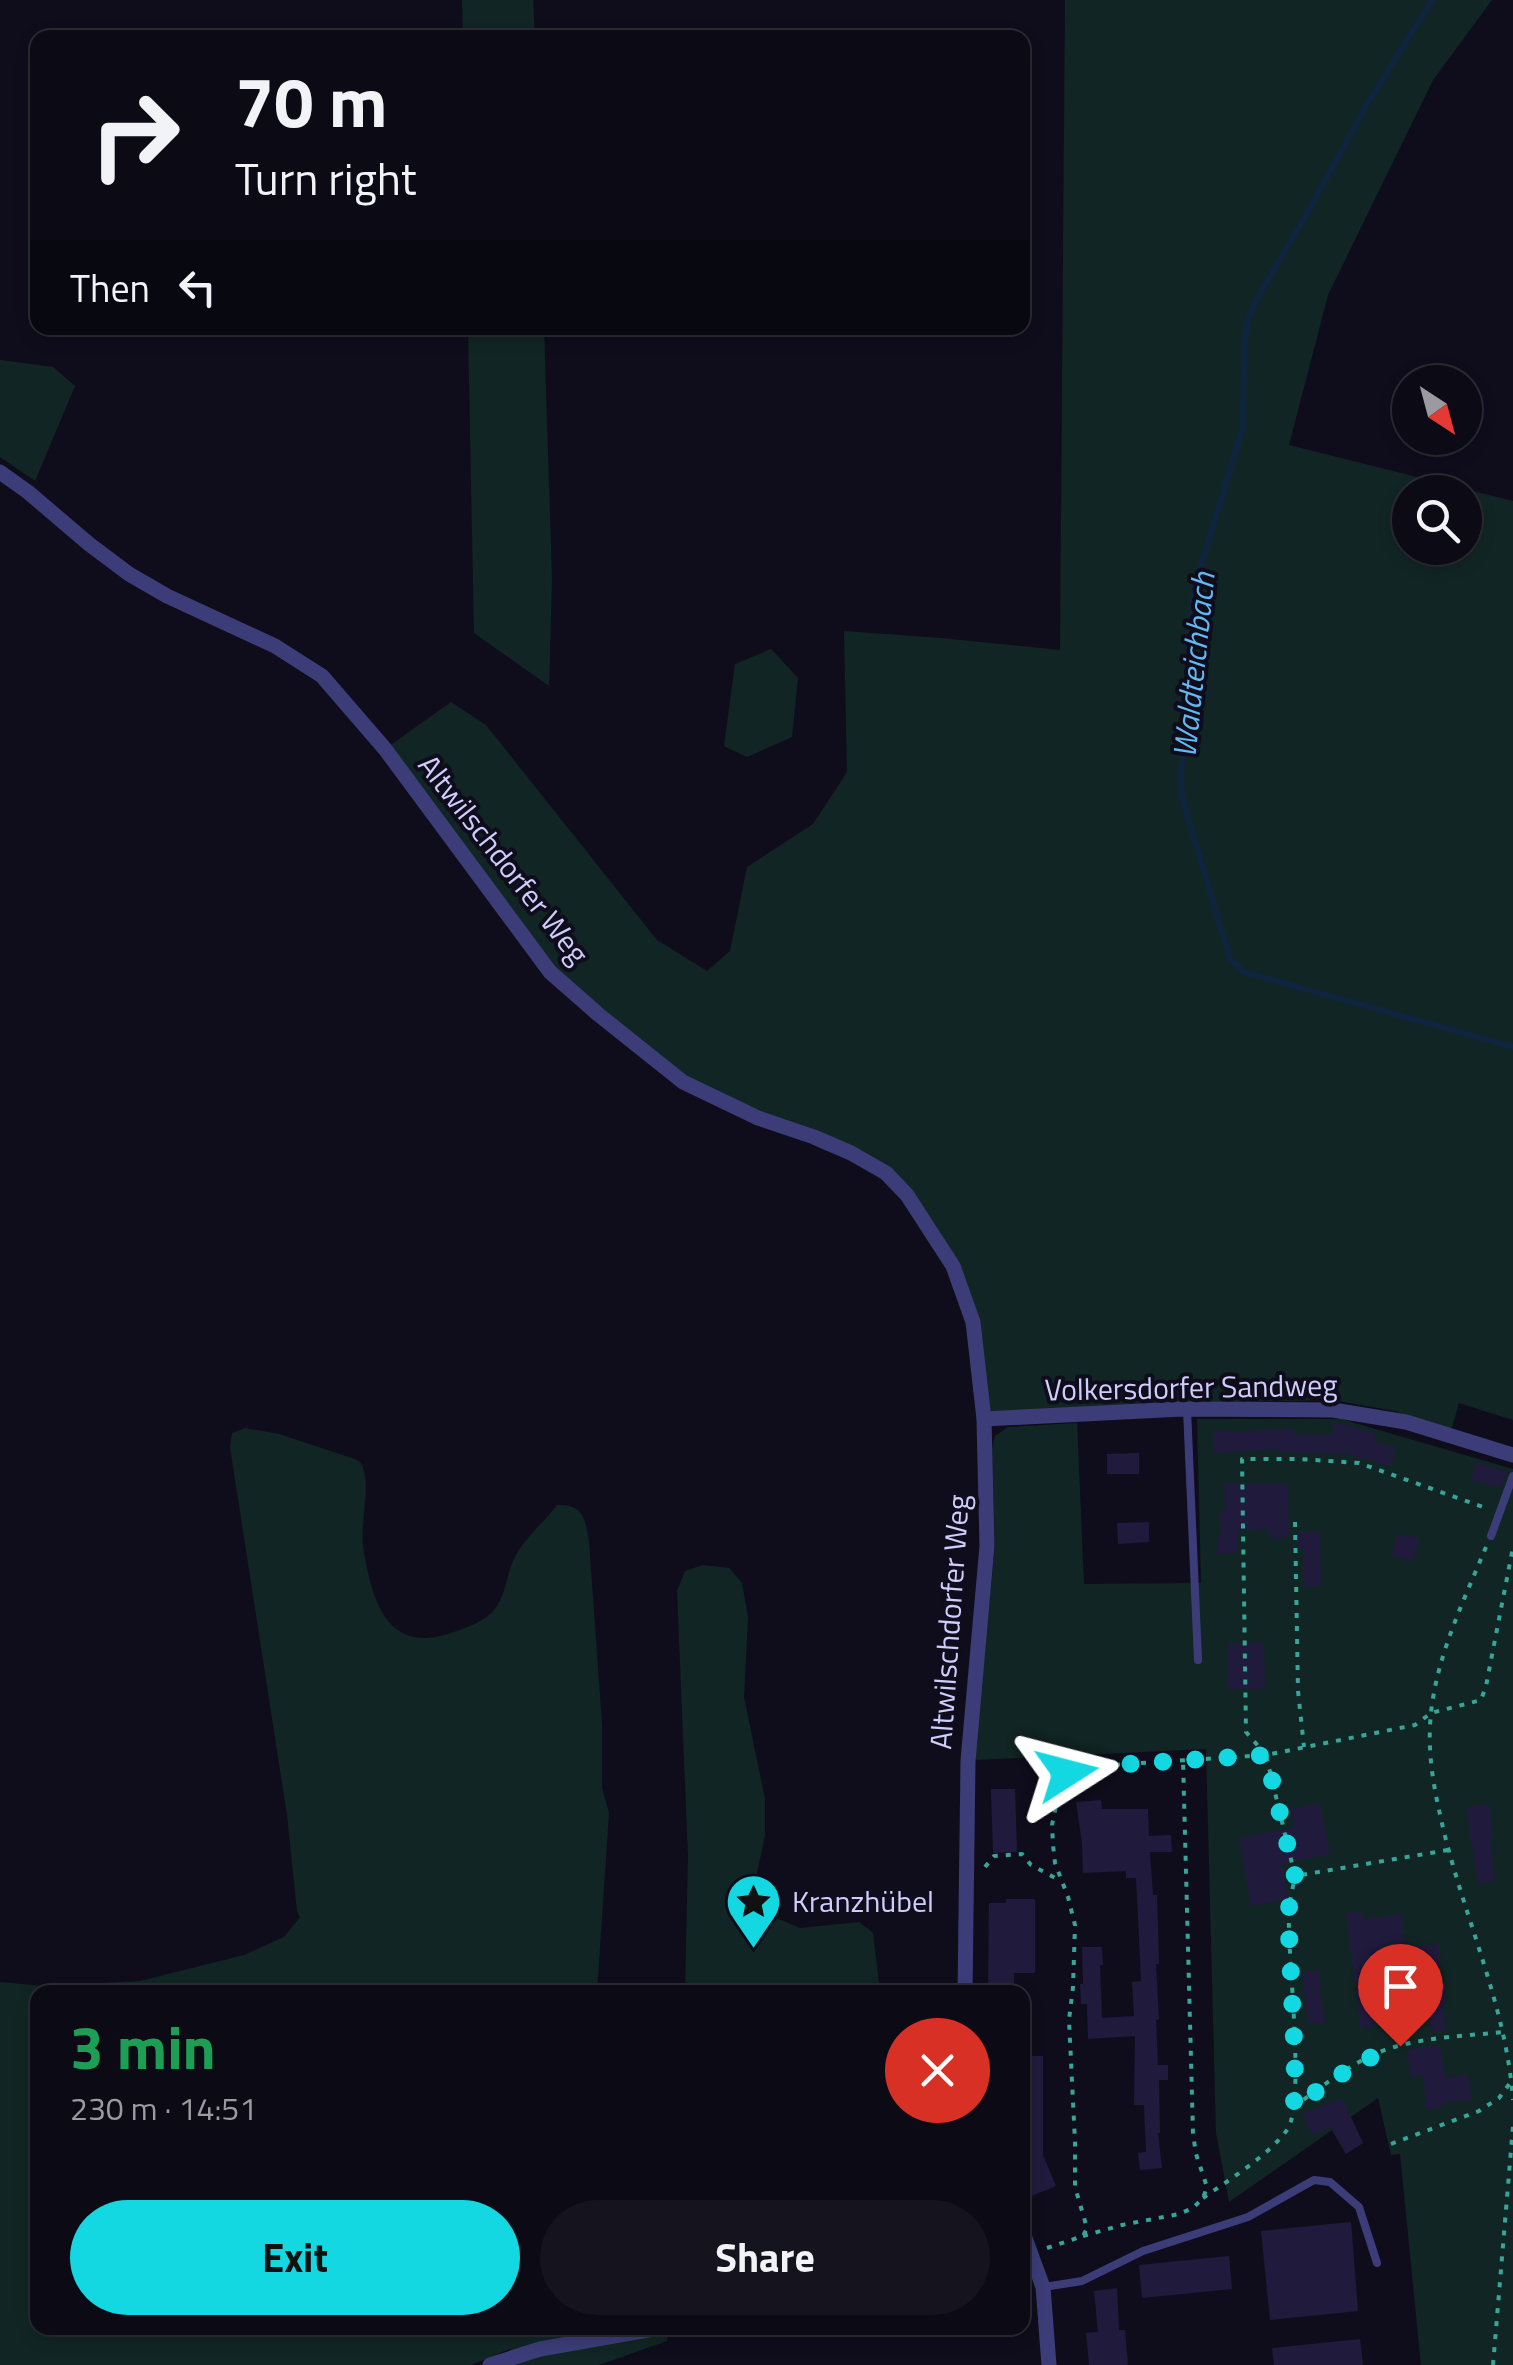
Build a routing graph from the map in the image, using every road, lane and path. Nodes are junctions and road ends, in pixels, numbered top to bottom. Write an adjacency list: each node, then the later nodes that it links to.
1 (0, 472): 3 (street, Altwilschdorfer Weg)
2 (1187, 1409): 3 (street, Volkersdorfer Sandweg); 4 (street, Volkersdorfer Sandweg); 10 (lane)
3 (984, 1419): 19 (street, Altwilschdorfer Weg)
4 (1513, 1454)
5 (1513, 1476): 6 (lane)
6 (1500, 1513): 8 (lane); 13 (path)
7 (1295, 1522): 12 (path)
8 (1491, 1536): 11 (path)
9 (1513, 1548): 11 (path)
10 (1198, 1660)
11 (1431, 1713): 12 (path); 15 (path)
12 (1304, 1747): 13 (path)
13 (1266, 1755): 14 (path); 17 (path)
14 (1184, 1760): 18 (path); 26 (path)
15 (1448, 1850): 17 (path); 20 (path)
16 (982, 1870): 18 (path)
17 (1295, 1876): 23 (path)
18 (1061, 1881): 27 (path)
19 (965, 1985)
20 (1504, 2032): 21 (path); 23 (path)
21 (1512, 2080): 22 (path); 25 (path)
22 (1513, 2100)
23 (1294, 2107): 26 (path)
24 (1513, 2126): 35 (path)
25 (1390, 2144)
26 (1203, 2198): 27 (path)
27 (1083, 2236): 28 (path)
28 (1049, 2247)
29 (1030, 2261): 31 (street)
30 (1377, 2263): 31 (lane)
31 (1043, 2287): 34 (street)
32 (621, 2335): 33 (street)
33 (490, 2365)
34 (1049, 2365)
35 (1493, 2365)

